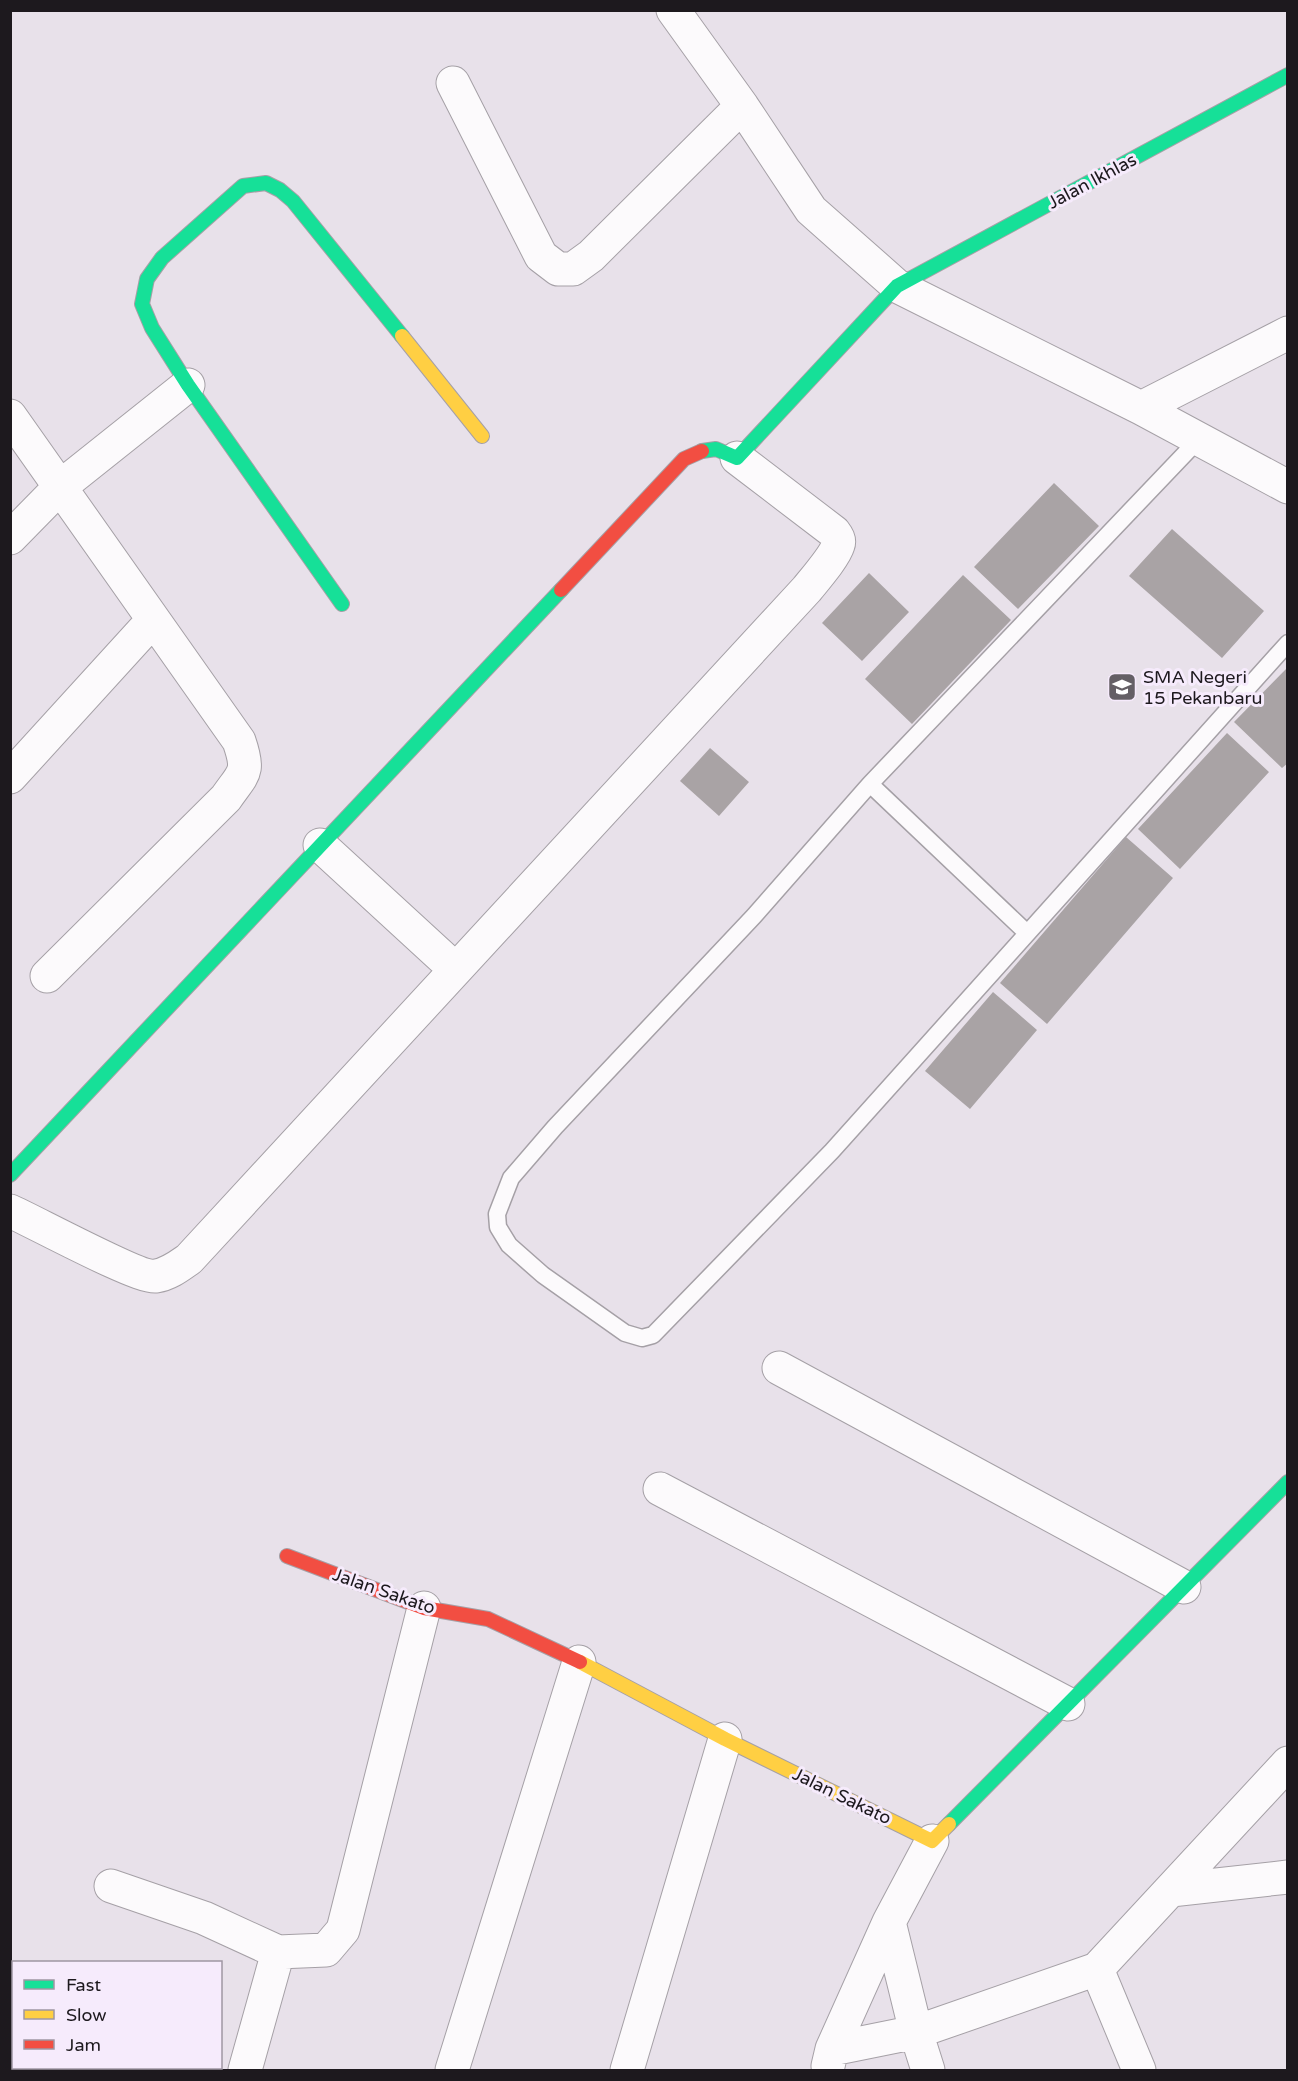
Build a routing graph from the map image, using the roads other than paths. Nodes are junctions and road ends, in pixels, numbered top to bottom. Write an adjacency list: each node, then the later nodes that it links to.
1 (673, 10): 4 (street)
2 (1287, 75): 5 (street, Jalan Ikhlas)
3 (453, 83): 4 (street)
4 (742, 106): 5 (street)
5 (897, 286): 8 (street); 12 (street, Jalan Ikhlas)
6 (1287, 333): 8 (street)
7 (188, 385): 10 (street); 13 (street); 16 (street)
8 (1141, 408): 11 (street)
9 (10, 416): 13 (street)
10 (482, 436)
11 (1199, 439): 14 (street); 20 (lane)
12 (737, 458): 21 (street); 23 (street)
13 (60, 487): 15 (street); 17 (street)
14 (1287, 487)
15 (10, 538)
16 (342, 604)
17 (153, 620): 19 (street); 24 (street)
18 (1287, 643): 22 (lane)
19 (10, 777)
20 (870, 784): 22 (lane); 22 (lane)
21 (320, 845): 23 (street); 25 (street)
22 (1027, 933)
23 (455, 969): 26 (street)
24 (47, 976)
25 (10, 1175)
26 (10, 1211)
27 (779, 1368): 31 (street)
28 (1287, 1482): 31 (street)
29 (660, 1490): 34 (street)
30 (288, 1556): 32 (street, Jalan Sakato)
31 (1184, 1587): 34 (street)
32 (424, 1608): 33 (street, Jalan Sakato); 42 (street)
33 (579, 1662): 35 (street, Jalan Sakato); 47 (street)
34 (1068, 1704): 37 (street)
35 (725, 1739): 37 (street, Jalan Sakato); 48 (street)
36 (1287, 1763): 40 (street)
37 (932, 1841): 41 (street)
38 (1287, 1877): 40 (street)
39 (111, 1886): 42 (street)
40 (1171, 1890): 43 (street)
41 (889, 1922): 44 (street); 45 (street)
42 (278, 1952): 46 (street)
43 (1097, 1969): 44 (street); 50 (street)
44 (916, 2032): 45 (street); 49 (street)
45 (829, 2060)
46 (245, 2070)
47 (452, 2070)
48 (627, 2070)
49 (928, 2070)
50 (1139, 2070)

